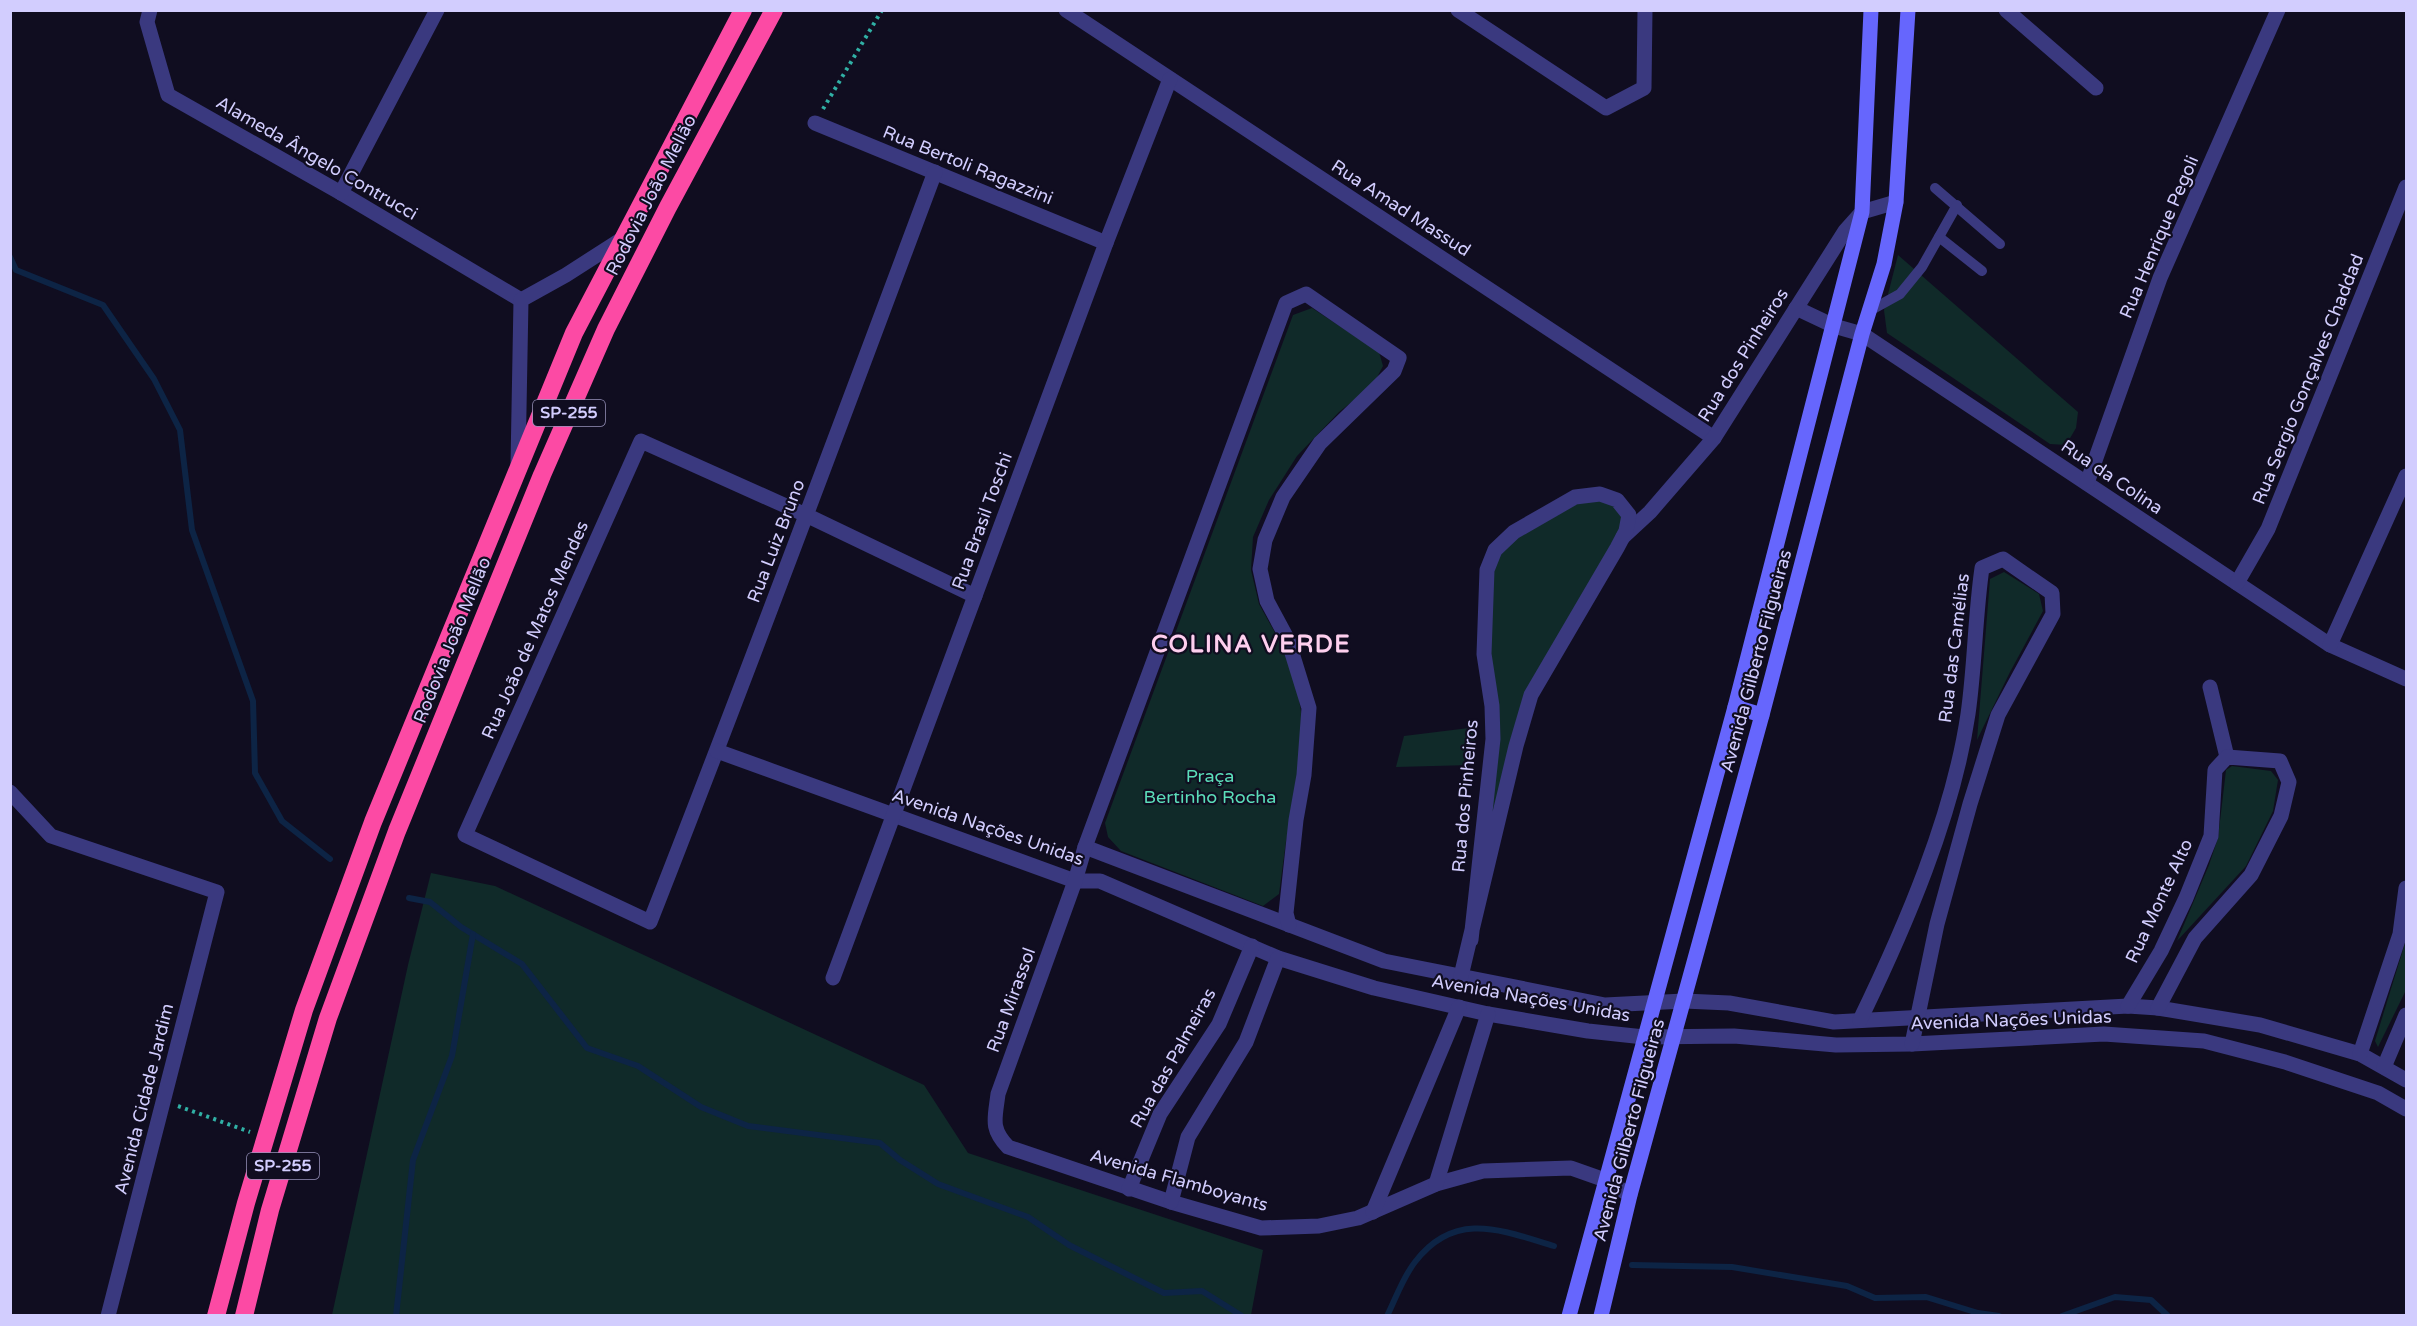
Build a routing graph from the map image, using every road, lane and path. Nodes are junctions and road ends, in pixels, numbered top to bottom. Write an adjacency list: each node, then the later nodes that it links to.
1 (150, 10): 19 (street, Alameda Ângelo Contrucci)
2 (437, 10): 19 (street)
3 (743, 10): 24 (highway, Rodovia João Mellão / SP-255)
4 (774, 10): 87 (highway, Rodovia João Mellão / SP-255)
5 (882, 10): 15 (path)
6 (1066, 10): 13 (street, Rua Amad Massud)
7 (1458, 10): 8 (street)
8 (1645, 10)
9 (1871, 10): 22 (main road, Avenida Gilberto Filgueiras)
10 (1908, 10): 20 (main road, Avenida Gilberto Filgueiras)
11 (2006, 10): 14 (street)
12 (2278, 10): 36 (street, Rua Henrique Pegoli)
13 (1170, 79): 25 (street, Rua Brasil Toschi); 33 (street, Rua Amad Massud)
14 (2096, 88)
15 (815, 123): 16 (street, Rua Bertoli Ragazzini)
16 (935, 172): 25 (street, Rua Bertoli Ragazzini); 37 (street, Rua Luiz Bruno)
17 (2406, 187): 39 (street, Rua Sergio Gonçalves Chaddad)
18 (1935, 188): 21 (lane)
19 (341, 193): 28 (street, Alameda Ângelo Contrucci)
20 (1896, 202): 22 (street); 30 (main road, Avenida Gilberto Filgueiras)
21 (1957, 205): 23 (lane); 26 (lane)
22 (1862, 212): 29 (street, Rua dos Pinheiros); 31 (main road, Avenida Gilberto Filgueiras)
23 (1939, 237): 27 (lane); 30 (lane)
24 (622, 239): 28 (street); 34 (highway, Rodovia João Mellão / SP-255)
25 (1106, 243): 40 (street, Rua Brasil Toschi)
26 (2000, 244)
27 (1982, 271)
28 (521, 300): 34 (street)
29 (1796, 308): 31 (street, Rua da Colina); 33 (street, Rua dos Pinheiros)
30 (1871, 310): 32 (main road, Avenida Gilberto Filgueiras)
31 (1834, 326): 32 (street, Rua da Colina); 44 (main road, Avenida Gilberto Filgueiras)
32 (1862, 334): 36 (street, Rua da Colina); 45 (main road, Avenida Gilberto Filgueiras)
33 (1714, 438): 38 (street, Rua dos Pinheiros)
34 (518, 465): 78 (highway, Rodovia João Mellão / SP-255)
35 (2406, 476): 41 (street)
36 (2087, 483): 39 (street, Rua da Colina)
37 (806, 515): 40 (street); 46 (street, Rua Luiz Bruno); 53 (street, Rua João de Matos Mendes)
38 (1623, 537): 55 (street, Rua dos Pinheiros); 55 (street, Rua dos Pinheiros)
39 (2237, 583): 41 (street, Rua da Colina)
40 (975, 596): 49 (street, Rua Brasil Toschi)
41 (2330, 645): 42 (street, Rua da Colina)
42 (2406, 679)
43 (2210, 687): 47 (street)
44 (1735, 707): 45 (main road); 61 (main road, Avenida Gilberto Filgueiras)
45 (1762, 715): 60 (main road, Avenida Gilberto Filgueiras)
46 (717, 751): 49 (street, Avenida Nações Unidas); 53 (street, Rua Luiz Bruno)
47 (2227, 757): 62 (street, Rua Monte Alto); 64 (street)
48 (10, 792): 75 (street, Avenida Cidade Jardim)
49 (894, 815): 51 (street, Avenida Nações Unidas); 59 (street, Rua Brasil Toschi)
50 (1085, 847): 51 (street); 54 (street, Avenida Nações Unidas); 54 (street)
51 (1075, 881): 56 (street, Avenida Nações Unidas); 77 (street, Rua Mirassol)
52 (2406, 888): 72 (street)
53 (650, 922)
54 (1289, 925): 58 (street, Avenida Nações Unidas)
55 (1471, 940): 58 (street, Rua dos Pinheiros)
56 (1252, 946): 57 (street, Avenida Nações Unidas); 81 (street, Rua das Palmeiras)
57 (1278, 958): 63 (street, Avenida Nações Unidas); 83 (street)
58 (1461, 976): 61 (street, Avenida Nações Unidas)
59 (833, 978)
60 (1684, 1001): 61 (street, Avenida Nações Unidas); 68 (street, Avenida Nações Unidas); 69 (main road, Avenida Gilberto Filgueiras)
61 (1653, 1003): 70 (main road, Avenida Gilberto Filgueiras)
62 (2128, 1006): 64 (street, Avenida Nações Unidas); 67 (street, Avenida Nações Unidas)
63 (1459, 1007): 65 (street, Avenida Nações Unidas); 84 (street)
64 (2158, 1008): 72 (street, Avenida Nações Unidas)
65 (1488, 1014): 70 (street, Avenida Nações Unidas); 80 (street)
66 (2406, 1015): 73 (street)
67 (1916, 1016): 68 (street, Avenida Nações Unidas); 68 (street, Rua das Camélias); 71 (street, Rua das Camélias)
68 (1860, 1020)
69 (1674, 1035): 70 (street, Avenida Nações Unidas); 71 (street, Avenida Nações Unidas); 82 (main road, Avenida Gilberto Filgueiras)
70 (1644, 1037): 79 (main road, Avenida Gilberto Filgueiras)
71 (1912, 1044): 76 (street, Avenida Nações Unidas)
72 (2360, 1054): 73 (street, Avenida Nações Unidas)
73 (2384, 1067): 74 (street, Avenida Nações Unidas)
74 (2406, 1080)
75 (164, 1101): 78 (path); 85 (street, Avenida Cidade Jardim)
76 (2406, 1108)
77 (997, 1135): 81 (street, Avenida Flamboyants)
78 (266, 1138): 86 (highway, Rodovia João Mellão / SP-255)
79 (1605, 1180): 80 (street, Avenida Flamboyants); 82 (street, Avenida Flamboyants); 88 (main road, Avenida Gilberto Filgueiras)
80 (1436, 1184): 84 (street, Avenida Flamboyants)
81 (1129, 1189): 83 (street, Avenida Flamboyants)
82 (1630, 1195): 89 (main road, Avenida Gilberto Filgueiras)
83 (1171, 1202): 84 (street, Avenida Flamboyants)
84 (1373, 1212)
85 (108, 1316)
86 (216, 1316)
87 (244, 1316)
88 (1569, 1316)
89 (1601, 1316)

